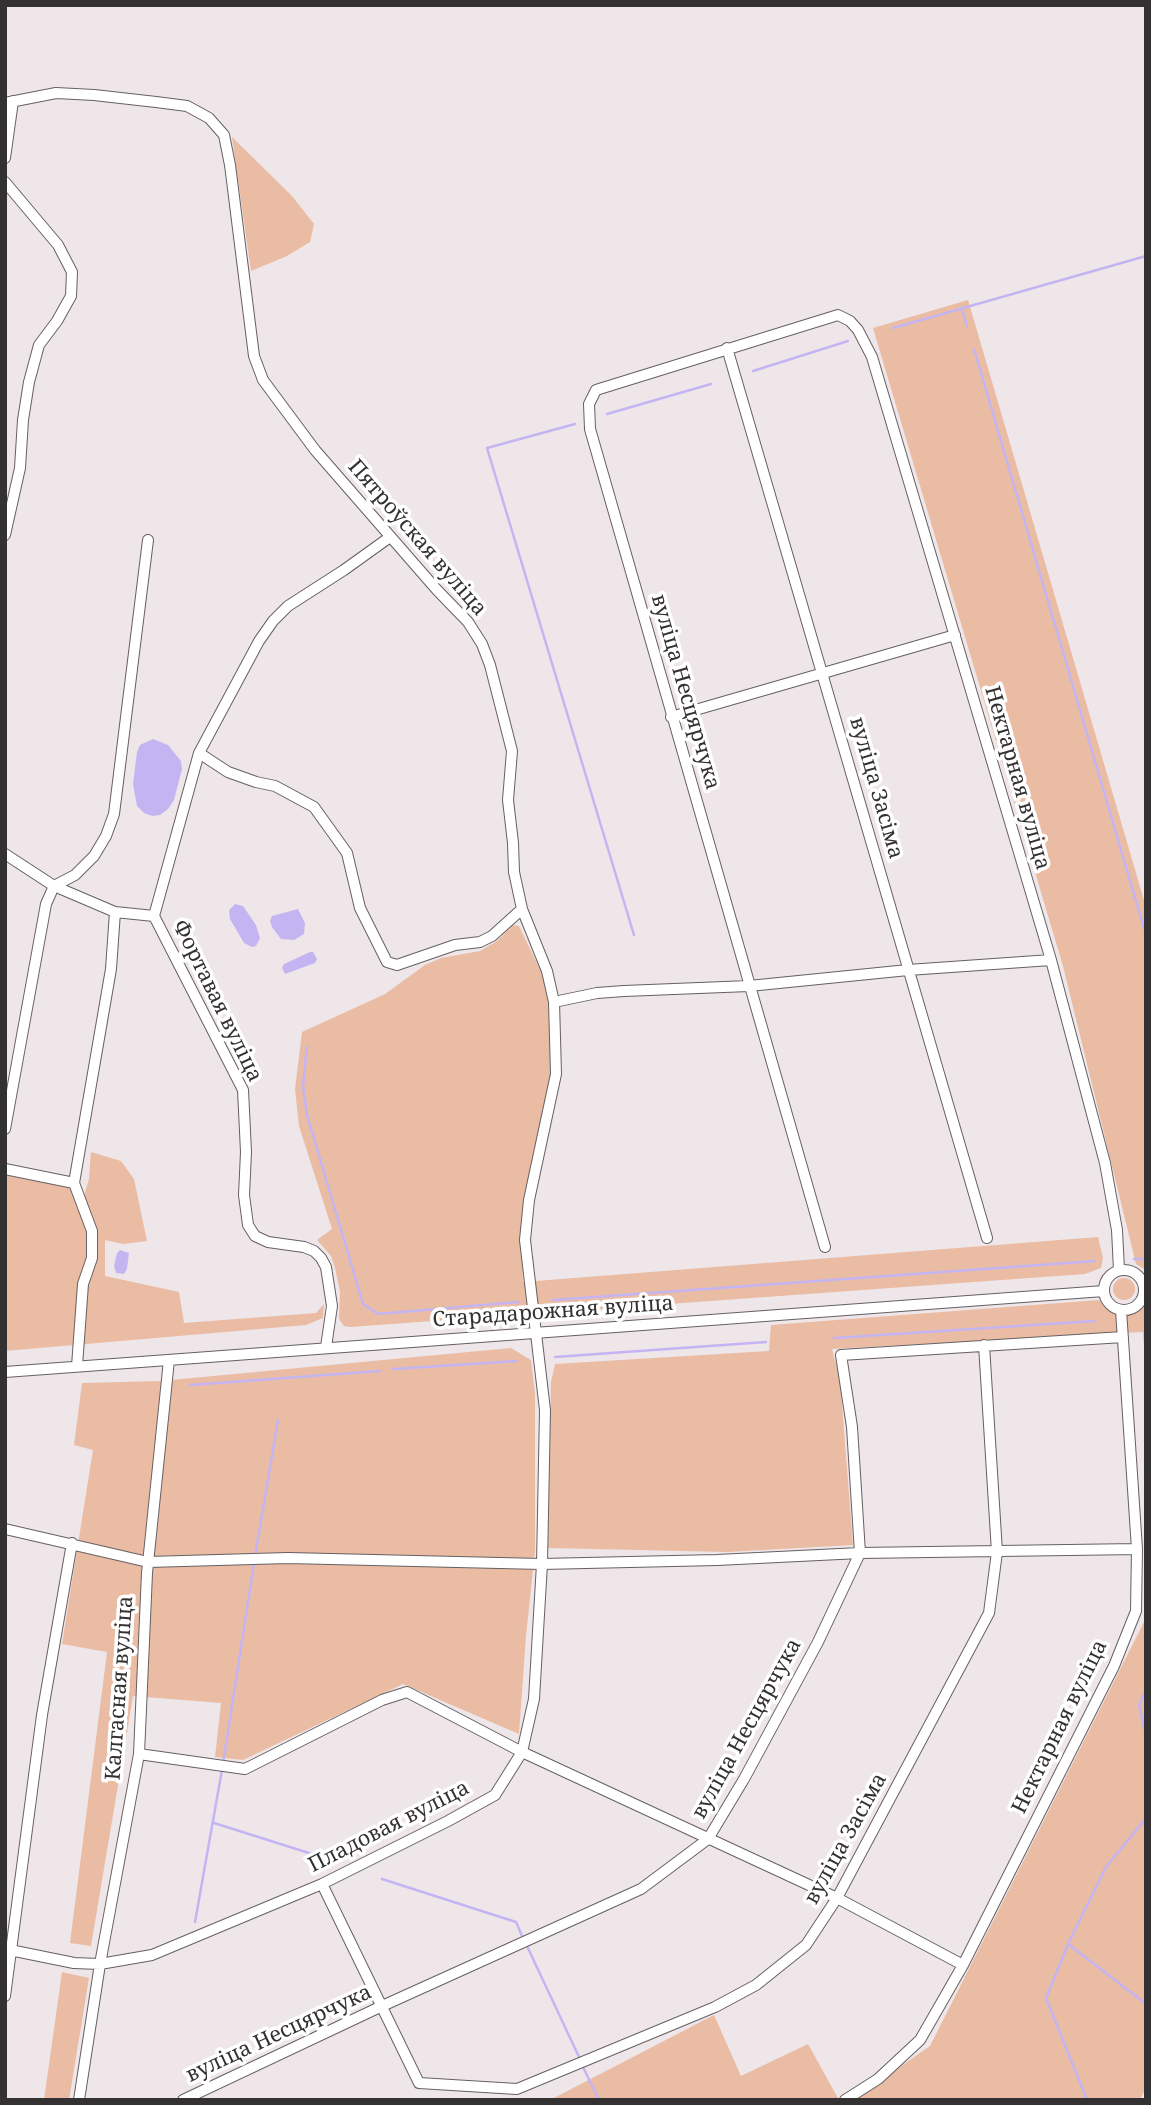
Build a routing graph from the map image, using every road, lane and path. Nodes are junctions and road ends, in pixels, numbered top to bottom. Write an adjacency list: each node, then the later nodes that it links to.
1 (9, 102): 2 (street); 7 (street, Пятроўская вуліца)
2 (5, 158)
3 (5, 182): 6 (street)
4 (838, 316): 5 (street, вуліца Несцярчука); 9 (street, Нектарная вуліца)
5 (727, 348): 10 (street, вуліца Засіма); 11 (street, вуліца Несцярчука)
6 (5, 535)
7 (390, 537): 12 (street, Фортавая вуліца); 15 (street, Пятроўская вуліца)
8 (148, 540): 14 (street)
9 (955, 635): 10 (street); 18 (street, Нектарная вуліца)
10 (823, 673): 11 (street); 19 (street, вуліца Засіма)
11 (671, 717): 20 (street, вуліца Несцярчука)
12 (199, 753): 15 (street); 17 (street, Фортавая вуліца)
13 (5, 854): 14 (street)
14 (54, 886): 16 (street); 22 (street)
15 (522, 909): 21 (street, Пятроўская вуліца)
16 (115, 912): 17 (street); 24 (street)
17 (154, 916): 34 (street, Фортавая вуліца)
18 (1051, 960): 19 (street); 27 (street, Нектарная вуліца)
19 (908, 970): 20 (street); 25 (street, вуліца Засіма)
20 (749, 986): 21 (street); 26 (street, вуліца Несцярчука)
21 (554, 1002): 31 (street, Пятроўская вуліца)
22 (5, 1129)
23 (5, 1169): 24 (street)
24 (74, 1182): 36 (street)
25 (987, 1238)
26 (825, 1247)
27 (1119, 1270): 28 (street); 29 (street)
28 (1145, 1286): 30 (street)
29 (1104, 1291): 30 (street); 31 (street, Старадарожная вуліца)
30 (1121, 1310): 32 (street, Нектарная вуліца)
31 (536, 1333): 34 (street, Старадарожная вуліца); 44 (street, Пладовая вуліца)
32 (1123, 1337): 33 (street); 40 (street, Нектарная вуліца)
33 (984, 1345): 41 (street, вуліца Засіма); 42 (street, вуліца Несцярчука)
34 (327, 1347): 35 (street, Старадарожная вуліца)
35 (169, 1360): 36 (street, Старадарожная вуліца); 43 (street, Калгасная вуліца)
36 (77, 1366): 37 (street, Старадарожная вуліца)
37 (5, 1371)
38 (5, 1530): 39 (street)
39 (72, 1543): 43 (street); 50 (street)
40 (1137, 1549): 41 (street); 52 (street, Нектарная вуліца)
41 (997, 1552): 42 (street); 49 (street, вуліца Засіма)
42 (860, 1553): 44 (street); 47 (street, вуліца Несцярчука)
43 (148, 1562): 44 (street); 46 (street, Калгасная вуліца)
44 (542, 1564): 45 (street, Пладовая вуліца)
45 (522, 1752): 46 (street); 47 (street); 48 (street, Пладовая вуліца)
46 (139, 1754): 51 (street, Калгасная вуліца)
47 (708, 1839): 49 (street); 54 (street, вуліца Несцярчука)
48 (322, 1884): 51 (street, Пладовая вуліца); 54 (street)
49 (837, 1898): 52 (street); 54 (street, вуліца Засіма)
50 (8, 1950): 51 (street, Пладовая вуліца); 53 (street)
51 (100, 1964): 55 (street, Калгасная вуліца)
52 (964, 1965): 57 (street, Нектарная вуліца)
53 (5, 1996)
54 (380, 2007): 56 (street, вуліца Несцярчука)
55 (79, 2100)
56 (183, 2100)
57 (845, 2100)

